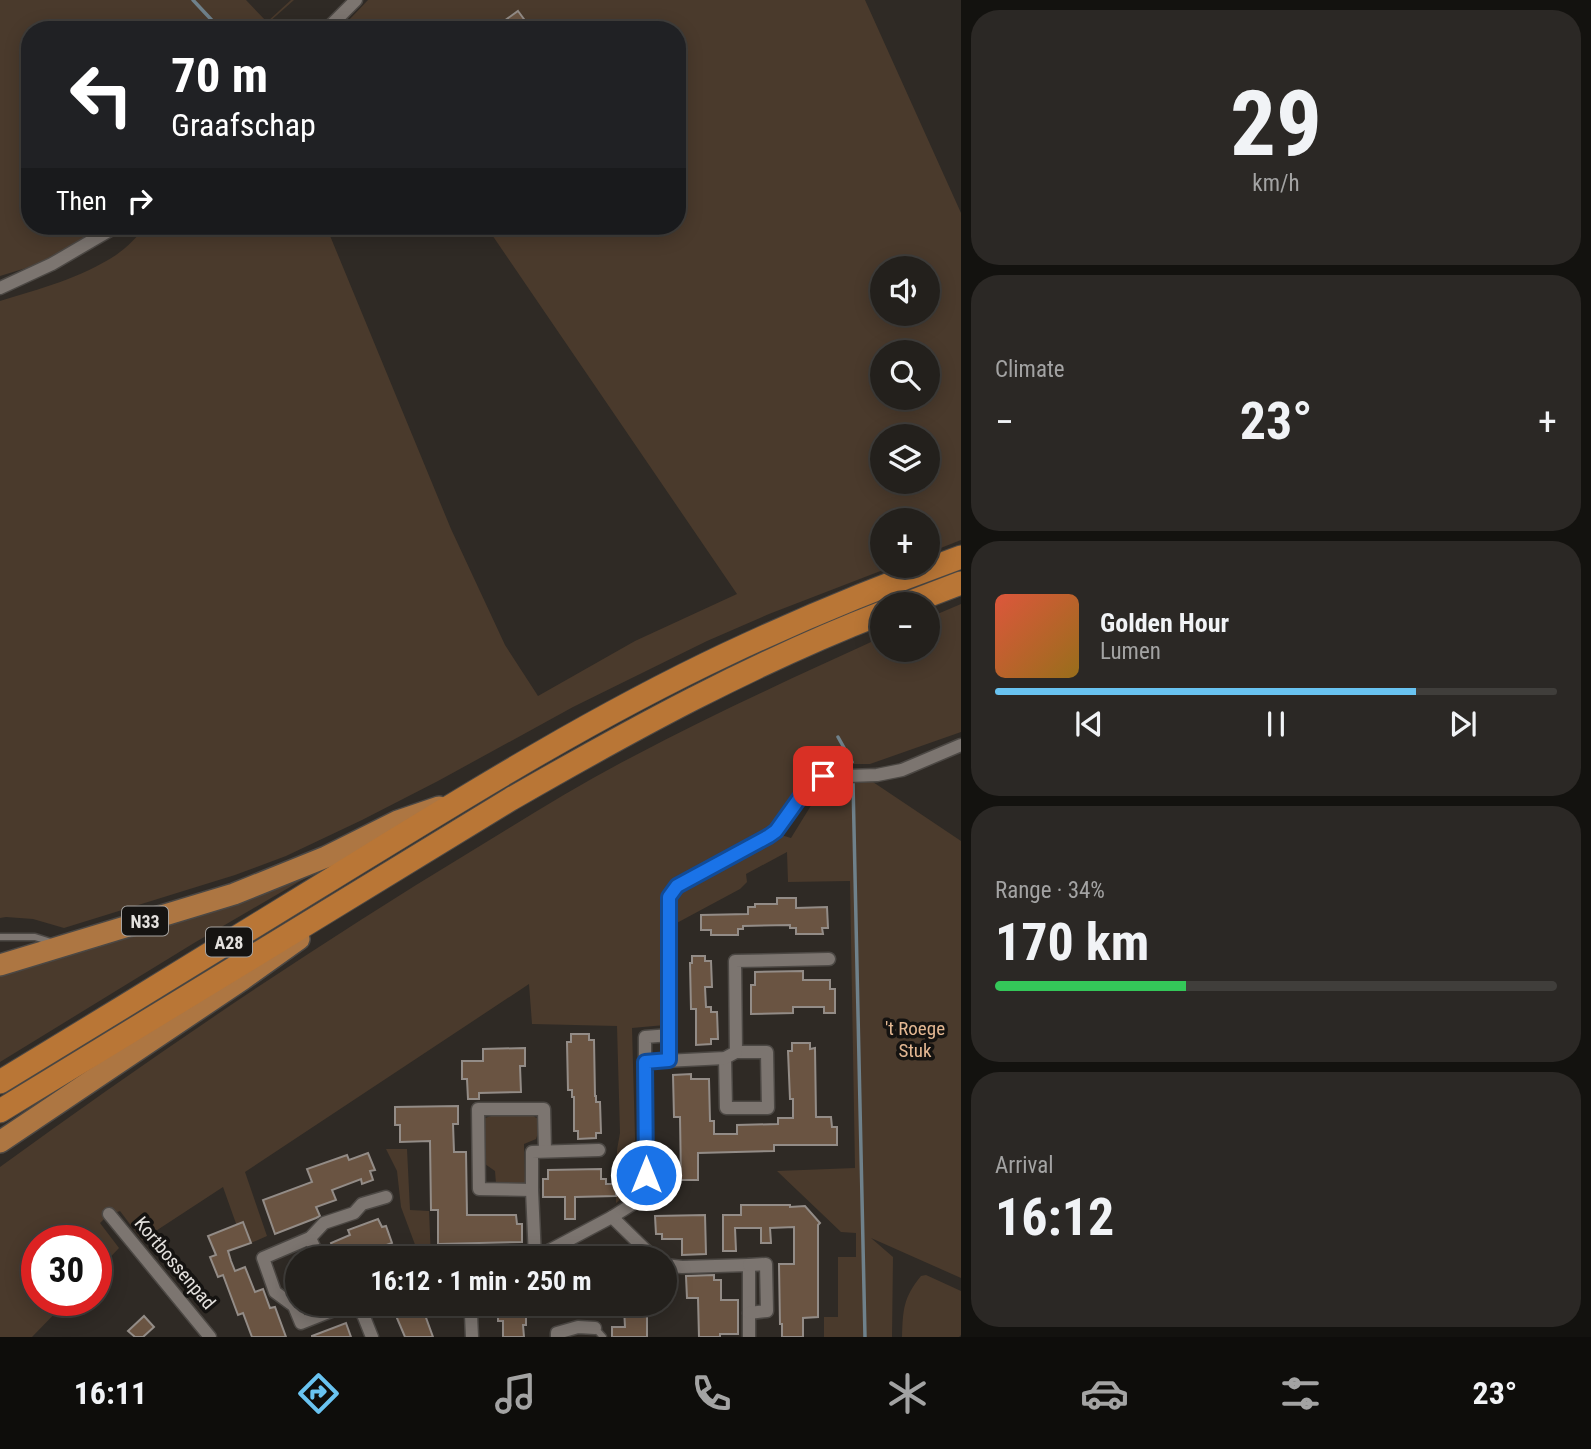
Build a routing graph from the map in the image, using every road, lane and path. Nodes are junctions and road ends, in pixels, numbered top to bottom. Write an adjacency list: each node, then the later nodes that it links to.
1 (356, 0): 2 (street)
2 (335, 21)
3 (102, 235): 4 (street)
4 (0, 288)
5 (961, 557): 10 (highway, A28)
6 (961, 583): 7 (highway)
7 (937, 592)
8 (870, 618): 11 (highway, A28)
9 (961, 745): 16 (street)
10 (458, 801): 13 (highway, N33); 20 (highway, A28)
11 (407, 862): 21 (highway, A28); 22 (highway)
12 (0, 937): 13 (lane)
13 (63, 945): 15 (highway, N33)
14 (830, 959): 17 (street)
15 (0, 965)
16 (670, 1035): 18 (street); 19 (street)
17 (730, 1055): 17 (street); 18 (street)
18 (669, 1060): 19 (street)
19 (645, 1062): 28 (street)
20 (0, 1083)
21 (0, 1111)
22 (0, 1142)
23 (599, 1150): 24 (street)
24 (545, 1151): 25 (street); 25 (street)
25 (531, 1190): 32 (street)
26 (386, 1197): 29 (street)
27 (109, 1214): 43 (street, Kortbossenpad)
28 (612, 1217): 33 (street); 34 (street)
29 (310, 1238): 30 (street); 31 (street)
30 (291, 1246)
31 (313, 1246)
32 (534, 1246)
33 (558, 1246)
34 (642, 1246)
35 (285, 1249): 37 (street)
36 (677, 1266): 47 (street)
37 (285, 1299)
38 (298, 1316): 39 (street)
39 (316, 1316)
40 (364, 1316): 44 (street)
41 (471, 1316): 45 (street)
42 (599, 1332): 46 (street)
43 (210, 1337)
44 (372, 1337)
45 (472, 1337)
46 (556, 1337)
47 (750, 1337)

